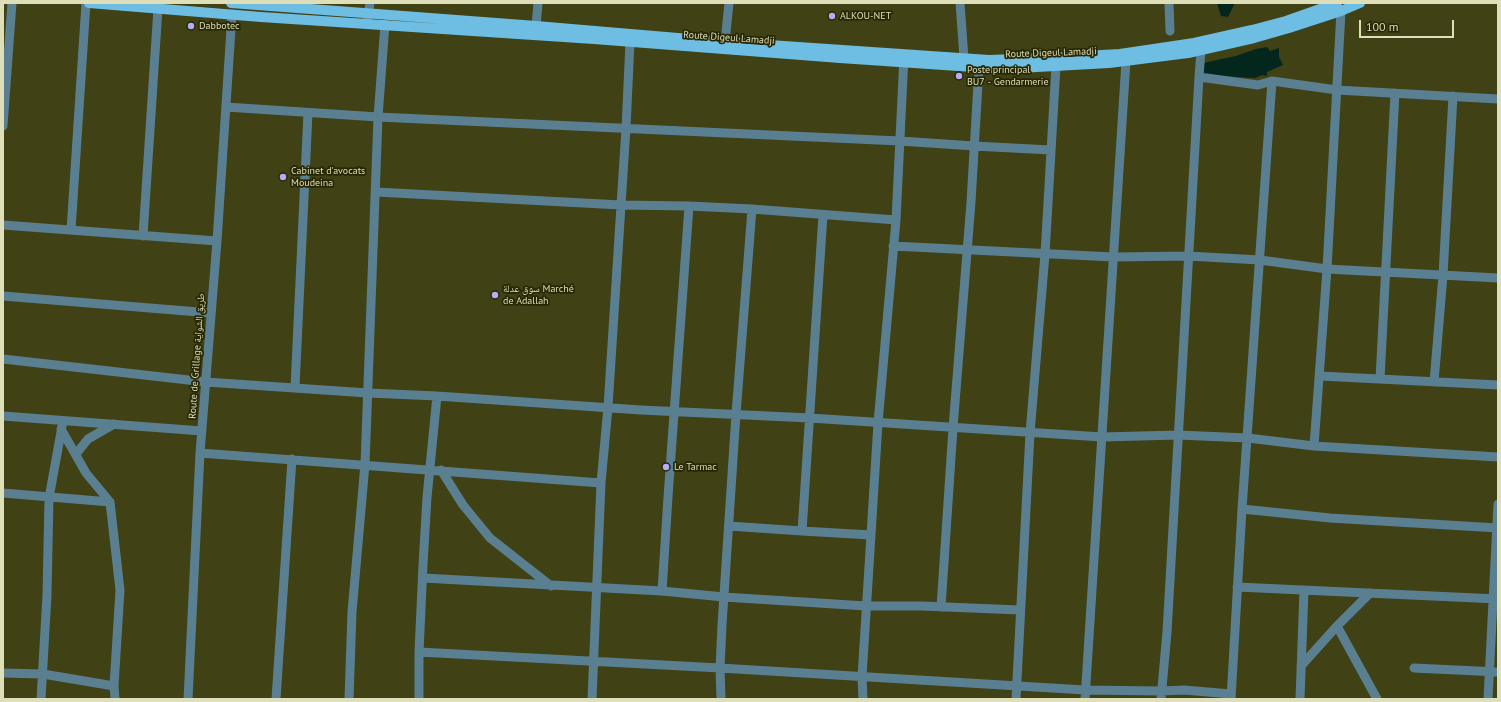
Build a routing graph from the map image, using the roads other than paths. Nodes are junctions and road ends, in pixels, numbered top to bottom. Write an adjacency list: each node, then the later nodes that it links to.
1 (12, 3): 34 (street)
2 (87, 3): 11 (main road, Route Digeul Lamadji); 46 (street)
3 (231, 3): 9 (main road)
4 (538, 3): 15 (street)
5 (728, 3): 18 (street)
6 (960, 3): 21 (street)
7 (1169, 3): 16 (street)
8 (1360, 3): 10 (main road, Route Digeul Lamadji)
9 (303, 6): 12 (main road)
10 (1339, 7): 19 (main road, Route Digeul Lamadji); 21 (main road); 27 (street)
11 (158, 8): 13 (main road, Route Digeul Lamadji); 47 (street)
12 (368, 13): 13 (main road, Route Digeul Lamadji); 14 (main road, Route Digeul Lamadji); 15 (main road)
13 (232, 14): 31 (street, Route de Grillage طريق الشواية)
14 (385, 24): 17 (main road, Route Digeul Lamadji); 33 (street)
15 (536, 26): 18 (main road)
16 (1170, 30)
17 (630, 42): 20 (main road, Route Digeul Lamadji); 35 (street)
18 (725, 42): 20 (main road)
19 (1201, 50): 22 (main road, Route Digeul Lamadji); 25 (street)
20 (904, 58): 21 (main road); 24 (main road, Route Digeul Lamadji); 36 (street)
21 (964, 58)
22 (1126, 61): 23 (main road, Route Digeul Lamadji); 53 (street)
23 (1056, 66): 24 (main road, Route Digeul Lamadji); 38 (street)
24 (979, 67): 37 (street)
25 (1199, 77): 26 (street); 52 (street)
26 (1272, 81): 27 (street); 54 (street)
27 (1337, 90): 28 (street); 55 (street)
28 (1395, 93): 29 (street); 56 (street)
29 (1453, 96): 30 (street); 57 (street)
30 (1498, 99)
31 (226, 107): 32 (street); 48 (street, Route de Grillage طريق الشواية)
32 (308, 113): 33 (street); 67 (street)
33 (378, 117): 35 (street); 39 (street)
34 (3, 126)
35 (626, 128): 36 (street); 40 (street)
36 (900, 141): 37 (street); 44 (street)
37 (974, 146): 38 (street); 50 (street)
38 (1051, 150): 51 (street)
39 (376, 192): 40 (street); 68 (street)
40 (621, 205): 41 (street); 70 (street)
41 (689, 206): 42 (street); 71 (street)
42 (752, 210): 43 (street); 72 (street)
43 (824, 215): 44 (street); 74 (street)
44 (896, 220): 49 (street)
45 (3, 225): 46 (street)
46 (71, 230): 47 (street)
47 (143, 236): 48 (street)
48 (217, 241): 60 (street, Route de Grillage طريق الشواية)
49 (893, 246): 50 (street); 75 (street)
50 (966, 250): 51 (street); 78 (street)
51 (1045, 254): 53 (street); 80 (street)
52 (1188, 256): 53 (street); 54 (street); 81 (street)
53 (1113, 257): 82 (street)
54 (1260, 260): 55 (street); 83 (street)
55 (1328, 269): 56 (street); 62 (street)
56 (1386, 272): 57 (street); 63 (street)
57 (1442, 276): 58 (street); 65 (street)
58 (1498, 278)
59 (3, 296): 60 (street)
60 (211, 313): 64 (street, Route de Grillage طريق الشواية)
61 (3, 359): 64 (street)
62 (1320, 376): 63 (street); 84 (street)
63 (1380, 380): 65 (street)
64 (206, 382): 67 (street); 79 (street, Route de Grillage طريق الشواية)
65 (1434, 382): 66 (street)
66 (1498, 385)
67 (295, 387): 68 (street)
68 (368, 393): 69 (street); 89 (street)
69 (437, 396): 70 (street); 90 (street)
70 (608, 407): 71 (street); 92 (street)
71 (675, 411): 72 (street); 107 (street)
72 (736, 414): 74 (street); 98 (street)
73 (3, 416): 77 (street)
74 (810, 418): 75 (street); 100 (street)
75 (878, 423): 78 (street); 101 (street)
76 (114, 424): 77 (street); 79 (street); 86 (street)
77 (62, 425): 86 (street); 94 (street)
78 (952, 428): 80 (street); 112 (street)
79 (202, 431): 85 (street, Route de Grillage طريق الشواية)
80 (1030, 433): 82 (street); 113 (street)
81 (1178, 435): 82 (street); 83 (street); 127 (street)
82 (1102, 437): 126 (street)
83 (1248, 438): 84 (street); 97 (street)
84 (1314, 446): 87 (street)
85 (200, 452): 88 (street); 131 (street, Route de Grillage طريق الشواية)
86 (76, 454): 95 (street)
87 (1498, 457)
88 (292, 459): 89 (street); 132 (street)
89 (365, 464): 90 (street); 133 (street)
90 (431, 469): 91 (street); 102 (street)
91 (441, 470): 92 (street); 103 (street)
92 (601, 483): 104 (street)
93 (3, 494): 94 (street)
94 (49, 498): 95 (street); 122 (street)
95 (110, 502): 125 (street)
96 (1498, 504): 99 (street)
97 (1242, 509): 99 (street); 105 (street)
98 (729, 526): 100 (street); 109 (street)
99 (1498, 528): 110 (street)
100 (802, 531): 101 (street)
101 (871, 535): 111 (street)
102 (423, 578): 103 (street); 115 (street)
103 (551, 586): 104 (street)
104 (597, 587): 107 (street); 116 (street)
105 (1237, 587): 106 (street); 128 (street)
106 (1304, 590): 108 (street); 117 (street)
107 (662, 591): 109 (street)
108 (1370, 593): 110 (street); 114 (street)
109 (724, 597): 111 (street); 118 (street)
110 (1495, 599): 120 (street)
111 (866, 606): 112 (street); 123 (street)
112 (941, 607): 113 (street)
113 (1020, 610): 124 (street)
114 (1337, 626): 117 (street); 140 (street)
115 (419, 652): 116 (street); 134 (street)
116 (594, 662): 118 (street); 135 (street)
117 (1302, 666): 139 (street)
118 (720, 668): 123 (street); 136 (street)
119 (1414, 668): 120 (street)
120 (1494, 672): 141 (street)
121 (3, 673): 122 (street)
122 (43, 674): 125 (street); 129 (street)
123 (862, 677): 124 (street); 137 (street)
124 (1017, 685): 126 (street); 138 (street)
125 (114, 686): 130 (street)
126 (1085, 694): 127 (street)
127 (1161, 695): 128 (street)
128 (1231, 696)
129 (41, 699)
130 (116, 699)
131 (188, 699)
132 (276, 699)
133 (350, 699)
134 (419, 699)
135 (592, 699)
136 (721, 699)
137 (863, 699)
138 (1016, 699)
139 (1300, 699)
140 (1377, 699)
141 (1488, 699)

